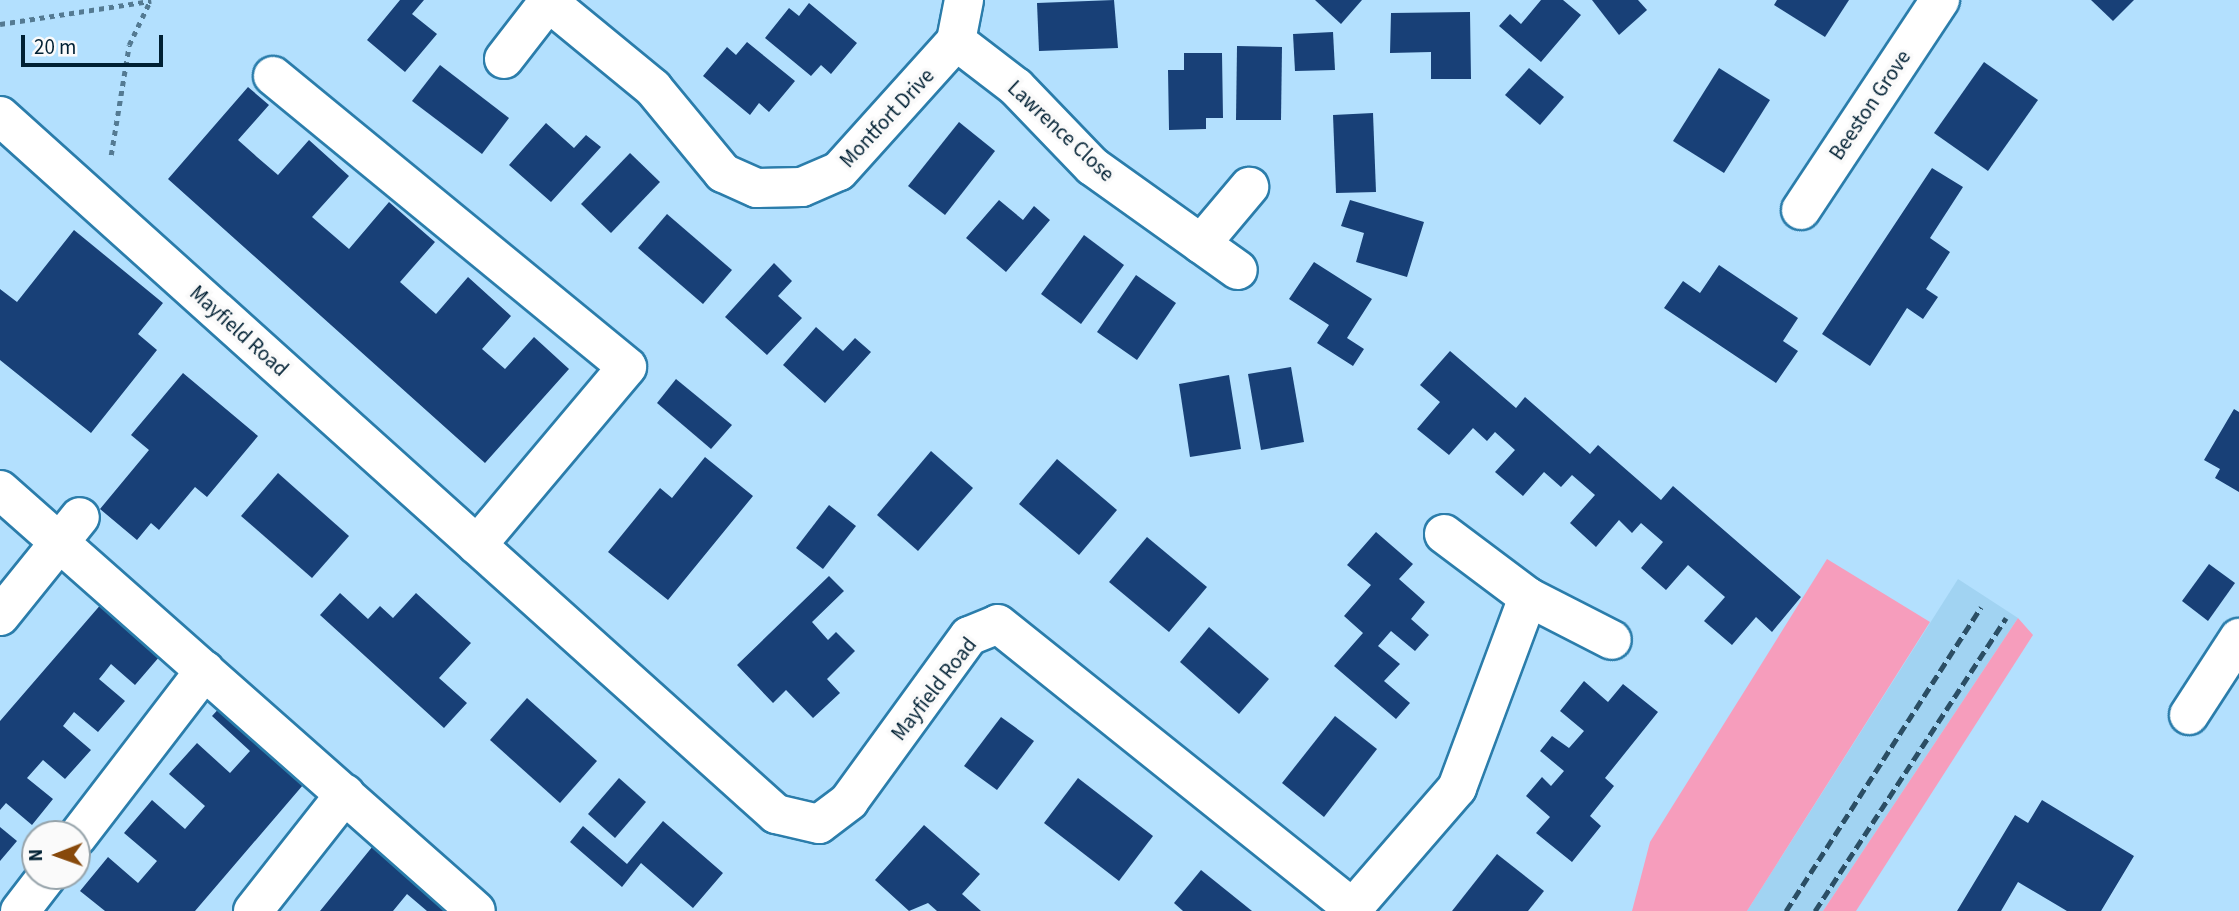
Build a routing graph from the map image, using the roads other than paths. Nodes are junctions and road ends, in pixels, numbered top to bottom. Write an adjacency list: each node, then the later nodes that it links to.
1 (964, 0): 4 (street)
2 (1940, 0): 9 (street, Beeston Grove)
3 (547, 1): 4 (street, Montfort Drive); 5 (street, Montfort Drive)
4 (956, 41): 10 (street, Lawrence Close)
5 (504, 59)
6 (273, 76): 15 (street)
7 (0, 116): 15 (street, Mayfield Road)
8 (1248, 187): 10 (street)
9 (1801, 210)
10 (1201, 244): 11 (street, Lawrence Close)
11 (1238, 270)
12 (0, 489): 13 (street)
13 (69, 530): 17 (street); 20 (street)
14 (1444, 534): 16 (street)
15 (477, 545): 25 (street, Mayfield Road)
16 (1528, 597): 19 (street); 25 (street, Mayfield Road)
17 (0, 617)
18 (2239, 638): 21 (street)
19 (1612, 640)
20 (205, 670): 22 (street); 23 (street)
21 (2189, 715)
22 (345, 794): 27 (street); 28 (street)
23 (90, 820)
24 (36, 890): 26 (street)
25 (1352, 910)
26 (20, 911)
27 (253, 911)
28 (476, 911)

